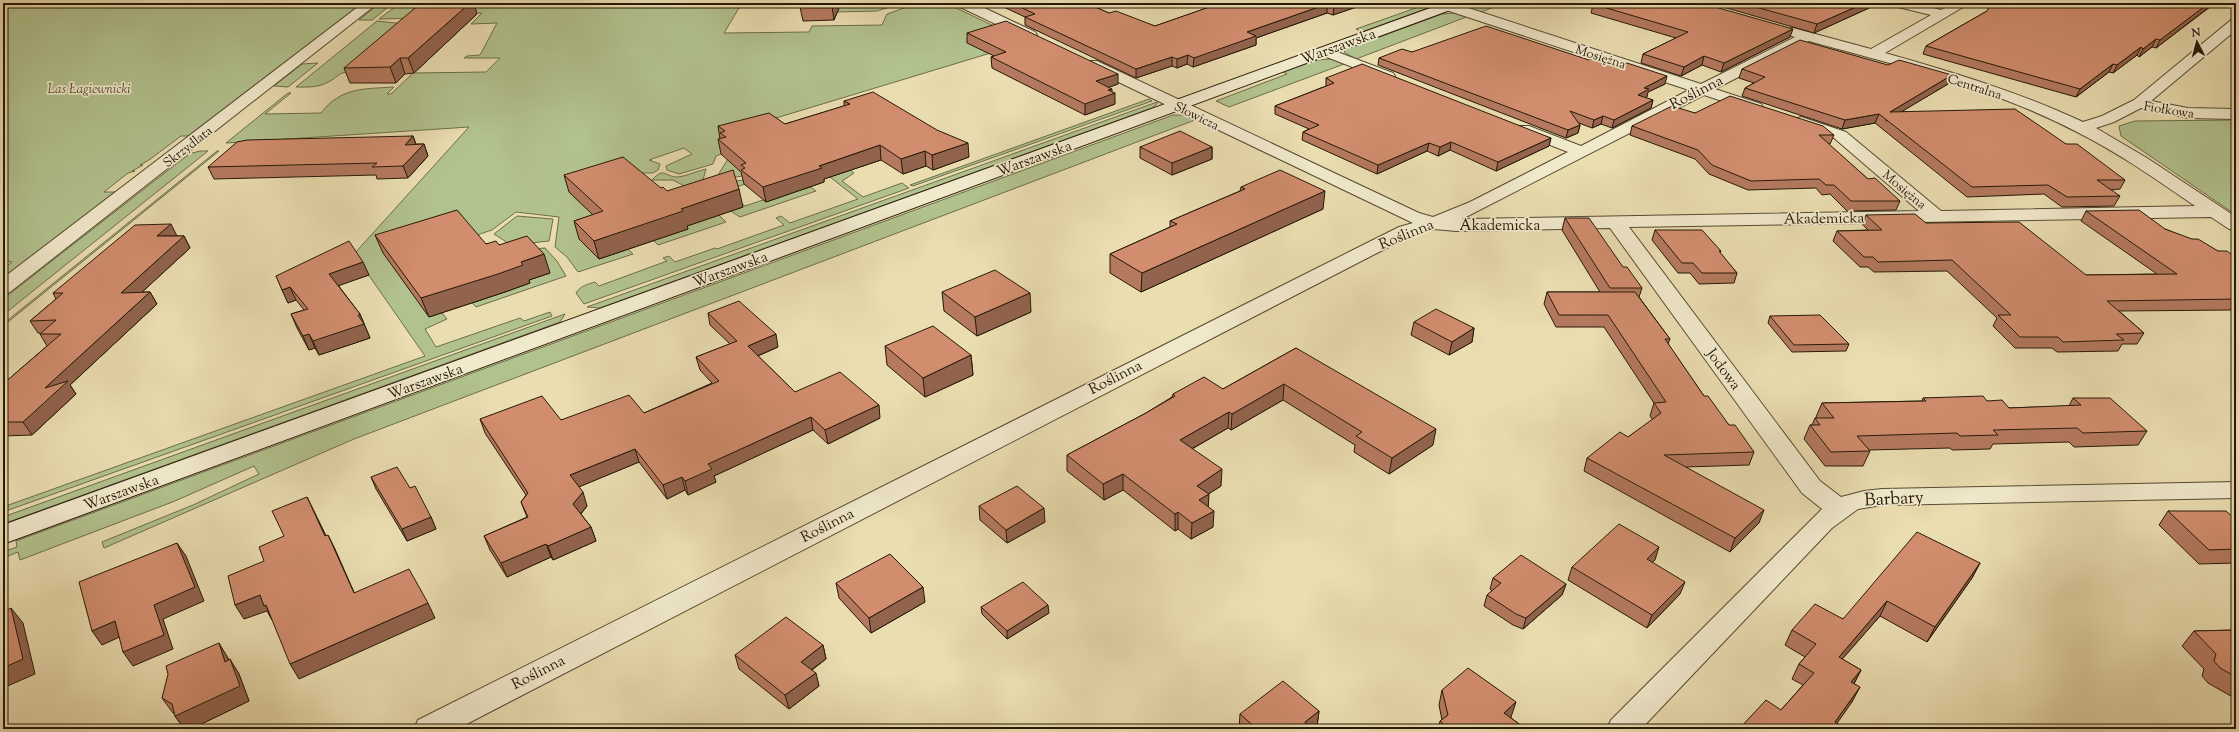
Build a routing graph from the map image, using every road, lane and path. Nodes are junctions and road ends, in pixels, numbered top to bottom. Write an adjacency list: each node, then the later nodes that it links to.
1 (371, 3): 29 (street, Skrzydlata)
2 (963, 3): 10 (street)
3 (1899, 3): 6 (street)
4 (1962, 3): 6 (street)
5 (1452, 4): 11 (street, Warszawska); 15 (street, Mosiężna)
6 (1942, 14): 12 (street)
7 (2236, 23): 16 (street)
8 (1778, 28): 9 (street, Centralna)
9 (1807, 36): 12 (street, Centralna); 15 (street, Roślinna)
10 (1042, 41)
11 (1324, 51): 14 (street); 17 (street, Warszawska)
12 (1871, 55): 22 (street, Centralna)
13 (1077, 57): 17 (street, Słowicza)
14 (1404, 82)
15 (1701, 89): 18 (street, Mosiężna); 23 (street, Roślinna)
16 (2139, 103): 19 (street, Fiołkowa); 22 (street, Fiołkowa)
17 (1177, 105): 26 (street, Słowicza); 32 (street, Warszawska)
18 (1767, 111)
19 (2236, 114)
20 (1789, 118): 25 (street, Mosiężna)
21 (1508, 123): 23 (street)
22 (2083, 127): 24 (street, Centralna)
23 (1582, 152): 26 (street, Roślinna)
24 (2215, 211): 25 (street, Akademicka); 28 (street, Centralna)
25 (1936, 216): 27 (street, Akademicka)
26 (1432, 223): 27 (street, Akademicka); 33 (street, Roślinna)
27 (1616, 223): 31 (street, Jodowa)
28 (2236, 225)
29 (3, 288)
30 (2236, 490): 31 (street, Barbary)
31 (1838, 508): 34 (street, Barbary)
32 (3, 535)
33 (429, 729)
34 (1622, 729)

